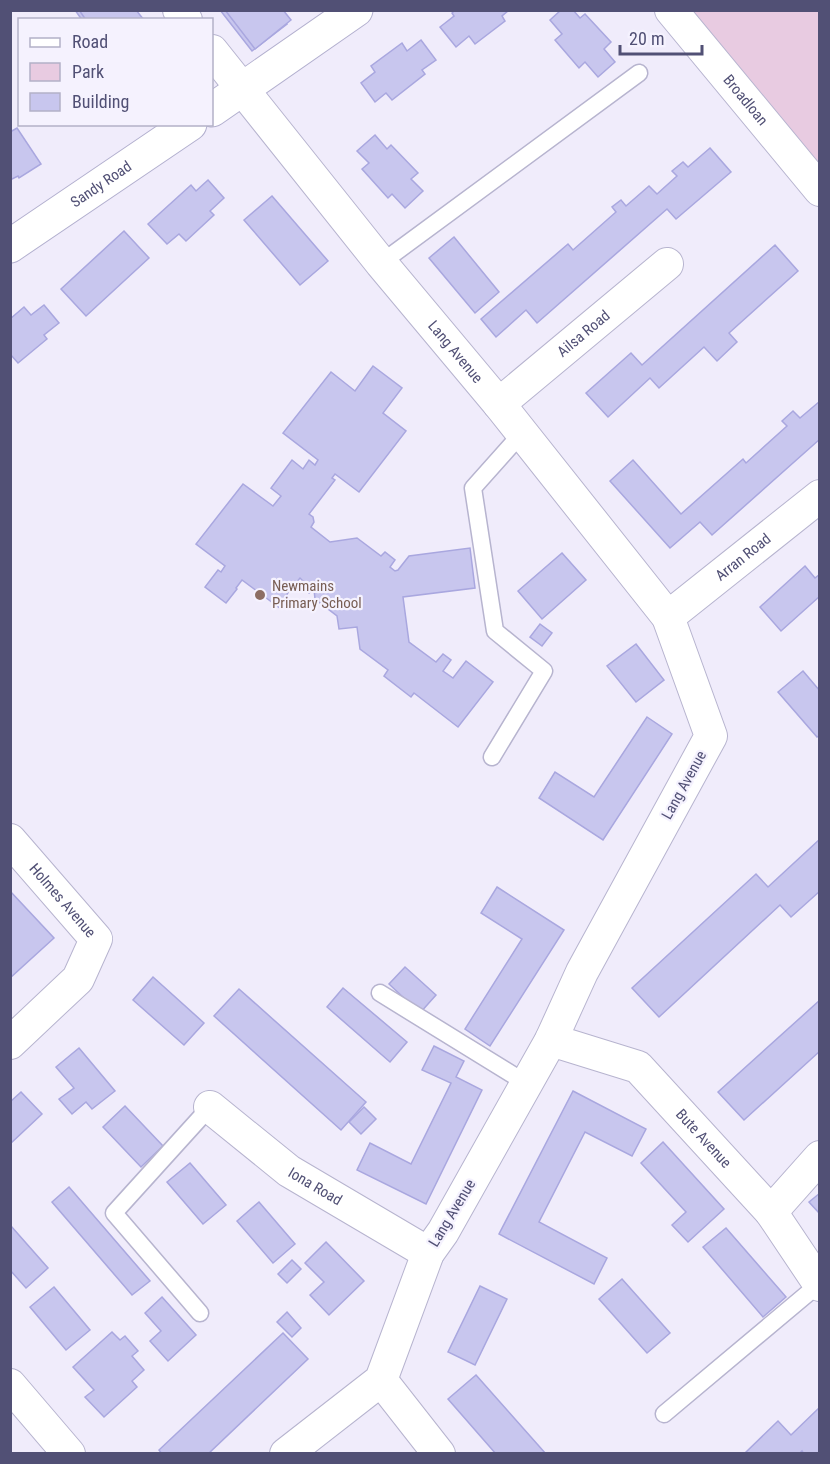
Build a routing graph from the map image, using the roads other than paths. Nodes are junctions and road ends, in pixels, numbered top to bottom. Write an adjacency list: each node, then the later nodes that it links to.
1 (357, 10): 5 (main road)
2 (671, 10): 8 (street, Broadloan)
3 (213, 52): 5 (street, Lang Avenue)
4 (639, 73): 10 (lane)
5 (242, 90): 6 (main road); 10 (street, Lang Avenue)
6 (213, 109)
7 (187, 126): 9 (main road, Sandy Road)
8 (819, 190)
9 (10, 246)
10 (381, 263): 12 (street, Lang Avenue)
11 (667, 264): 12 (street, Ailsa Road)
12 (499, 404): 13 (street, Lang Avenue)
13 (522, 433): 15 (street, Lang Avenue); 16 (lane)
14 (819, 496): 15 (street, Arran Road)
15 (668, 617): 19 (street, Lang Avenue)
16 (492, 757)
17 (10, 840): 20 (street, Holmes Avenue)
18 (380, 993): 21 (lane)
19 (551, 1040): 21 (street, Lang Avenue); 24 (street, Bute Avenue)
20 (10, 1044)
21 (526, 1083): 25 (street, Lang Avenue)
22 (210, 1107): 25 (street, Iona Road); 27 (lane)
23 (819, 1157): 24 (street)
24 (771, 1212): 26 (street, Bute Avenue)
25 (428, 1253): 28 (street, Lang Avenue)
26 (819, 1284): 30 (lane)
27 (200, 1313)
28 (381, 1380): 32 (street); 33 (street)
29 (10, 1385): 31 (street)
30 (664, 1414)
31 (69, 1454)
32 (286, 1454)
33 (439, 1454)

